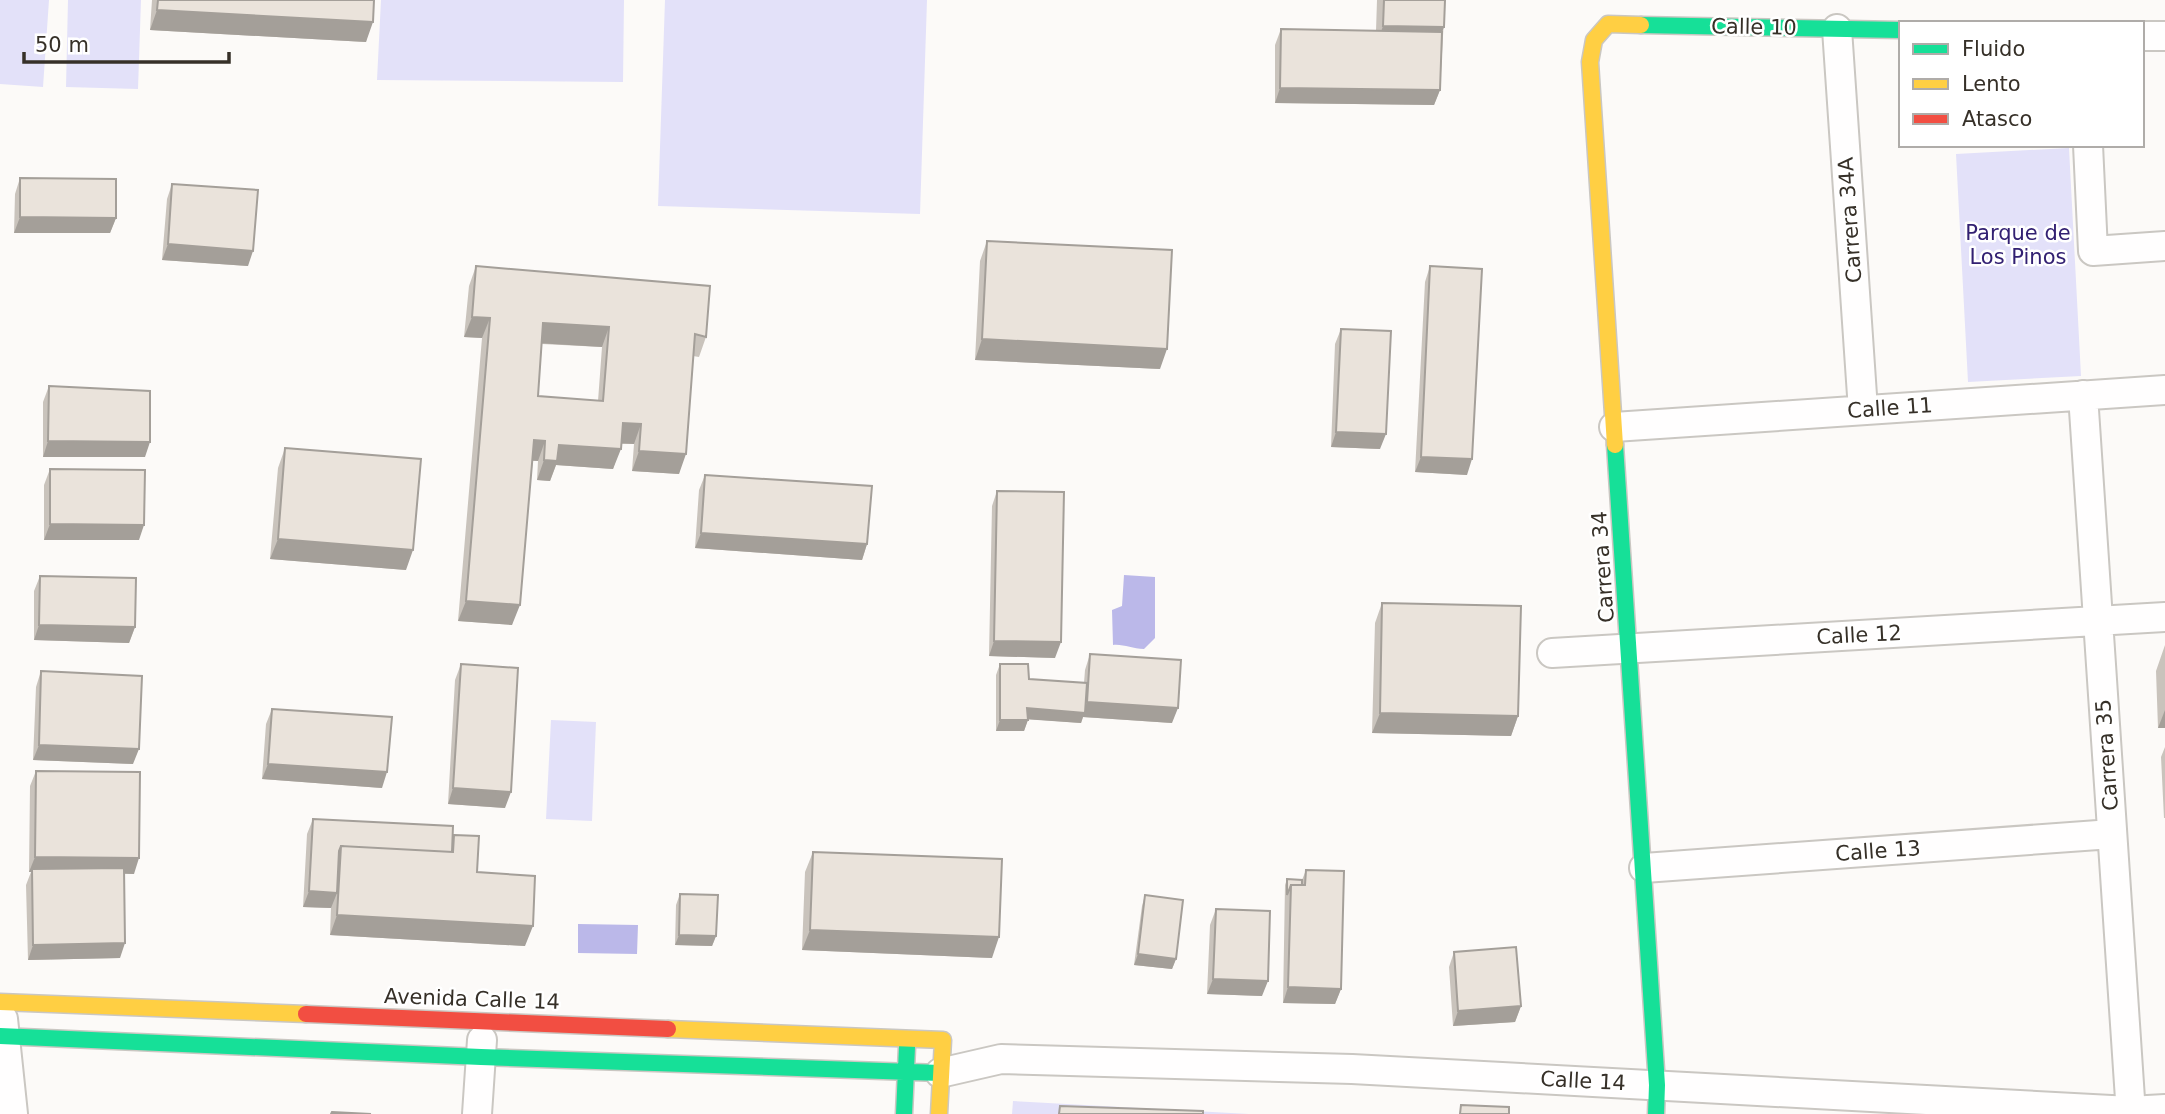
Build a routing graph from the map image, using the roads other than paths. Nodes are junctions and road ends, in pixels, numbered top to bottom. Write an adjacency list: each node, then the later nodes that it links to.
1 (1608, 23): 2 (main road, Calle 10); 11 (main road, Carrera 34)
2 (1837, 29): 3 (main road, Calle 10); 10 (street, Carrera 34A)
3 (1899, 30)
4 (2144, 36): 5 (street)
5 (2165, 36)
6 (2088, 147): 7 (street)
7 (2165, 246)
8 (2165, 390): 9 (street, Calle 11)
9 (2082, 395): 10 (street, Calle 11); 13 (street, Carrera 35)
10 (1863, 410): 11 (street, Calle 11)
11 (1614, 427): 14 (main road, Carrera 34)
12 (2165, 617): 13 (street, Calle 12)
13 (2098, 621): 14 (street, Calle 12); 16 (street, Carrera 35)
14 (1629, 648): 15 (street, Calle 12); 17 (main road, Carrera 34)
15 (1552, 653)
16 (2112, 834): 17 (street, Calle 13); 30 (street, Carrera 35)
17 (1644, 868): 27 (main road, Carrera 34)
18 (1, 1002): 19 (main road, Avenida Calle 14); 20 (street)
19 (483, 1021): 21 (main road, Avenida Calle 14); 23 (street)
20 (2, 1036): 23 (main road); 31 (street)
21 (907, 1038): 22 (main road, Avenida Calle 14); 25 (main road)
22 (943, 1040): 24 (street, Calle 14); 26 (main road)
23 (481, 1057): 25 (main road); 32 (street)
24 (1001, 1059): 26 (street, Calle 14); 27 (street, Calle 14)
25 (906, 1072): 26 (main road); 33 (main road)
26 (940, 1073): 34 (main road)
27 (1657, 1085): 28 (street, Calle 14); 35 (main road, Carrera 34)
28 (1874, 1105): 30 (street, Calle 14)
29 (2165, 1109): 30 (street, Calle 14)
30 (2130, 1113)
31 (13, 1114)
32 (477, 1114)
33 (904, 1114)
34 (939, 1114)
35 (1657, 1114)

